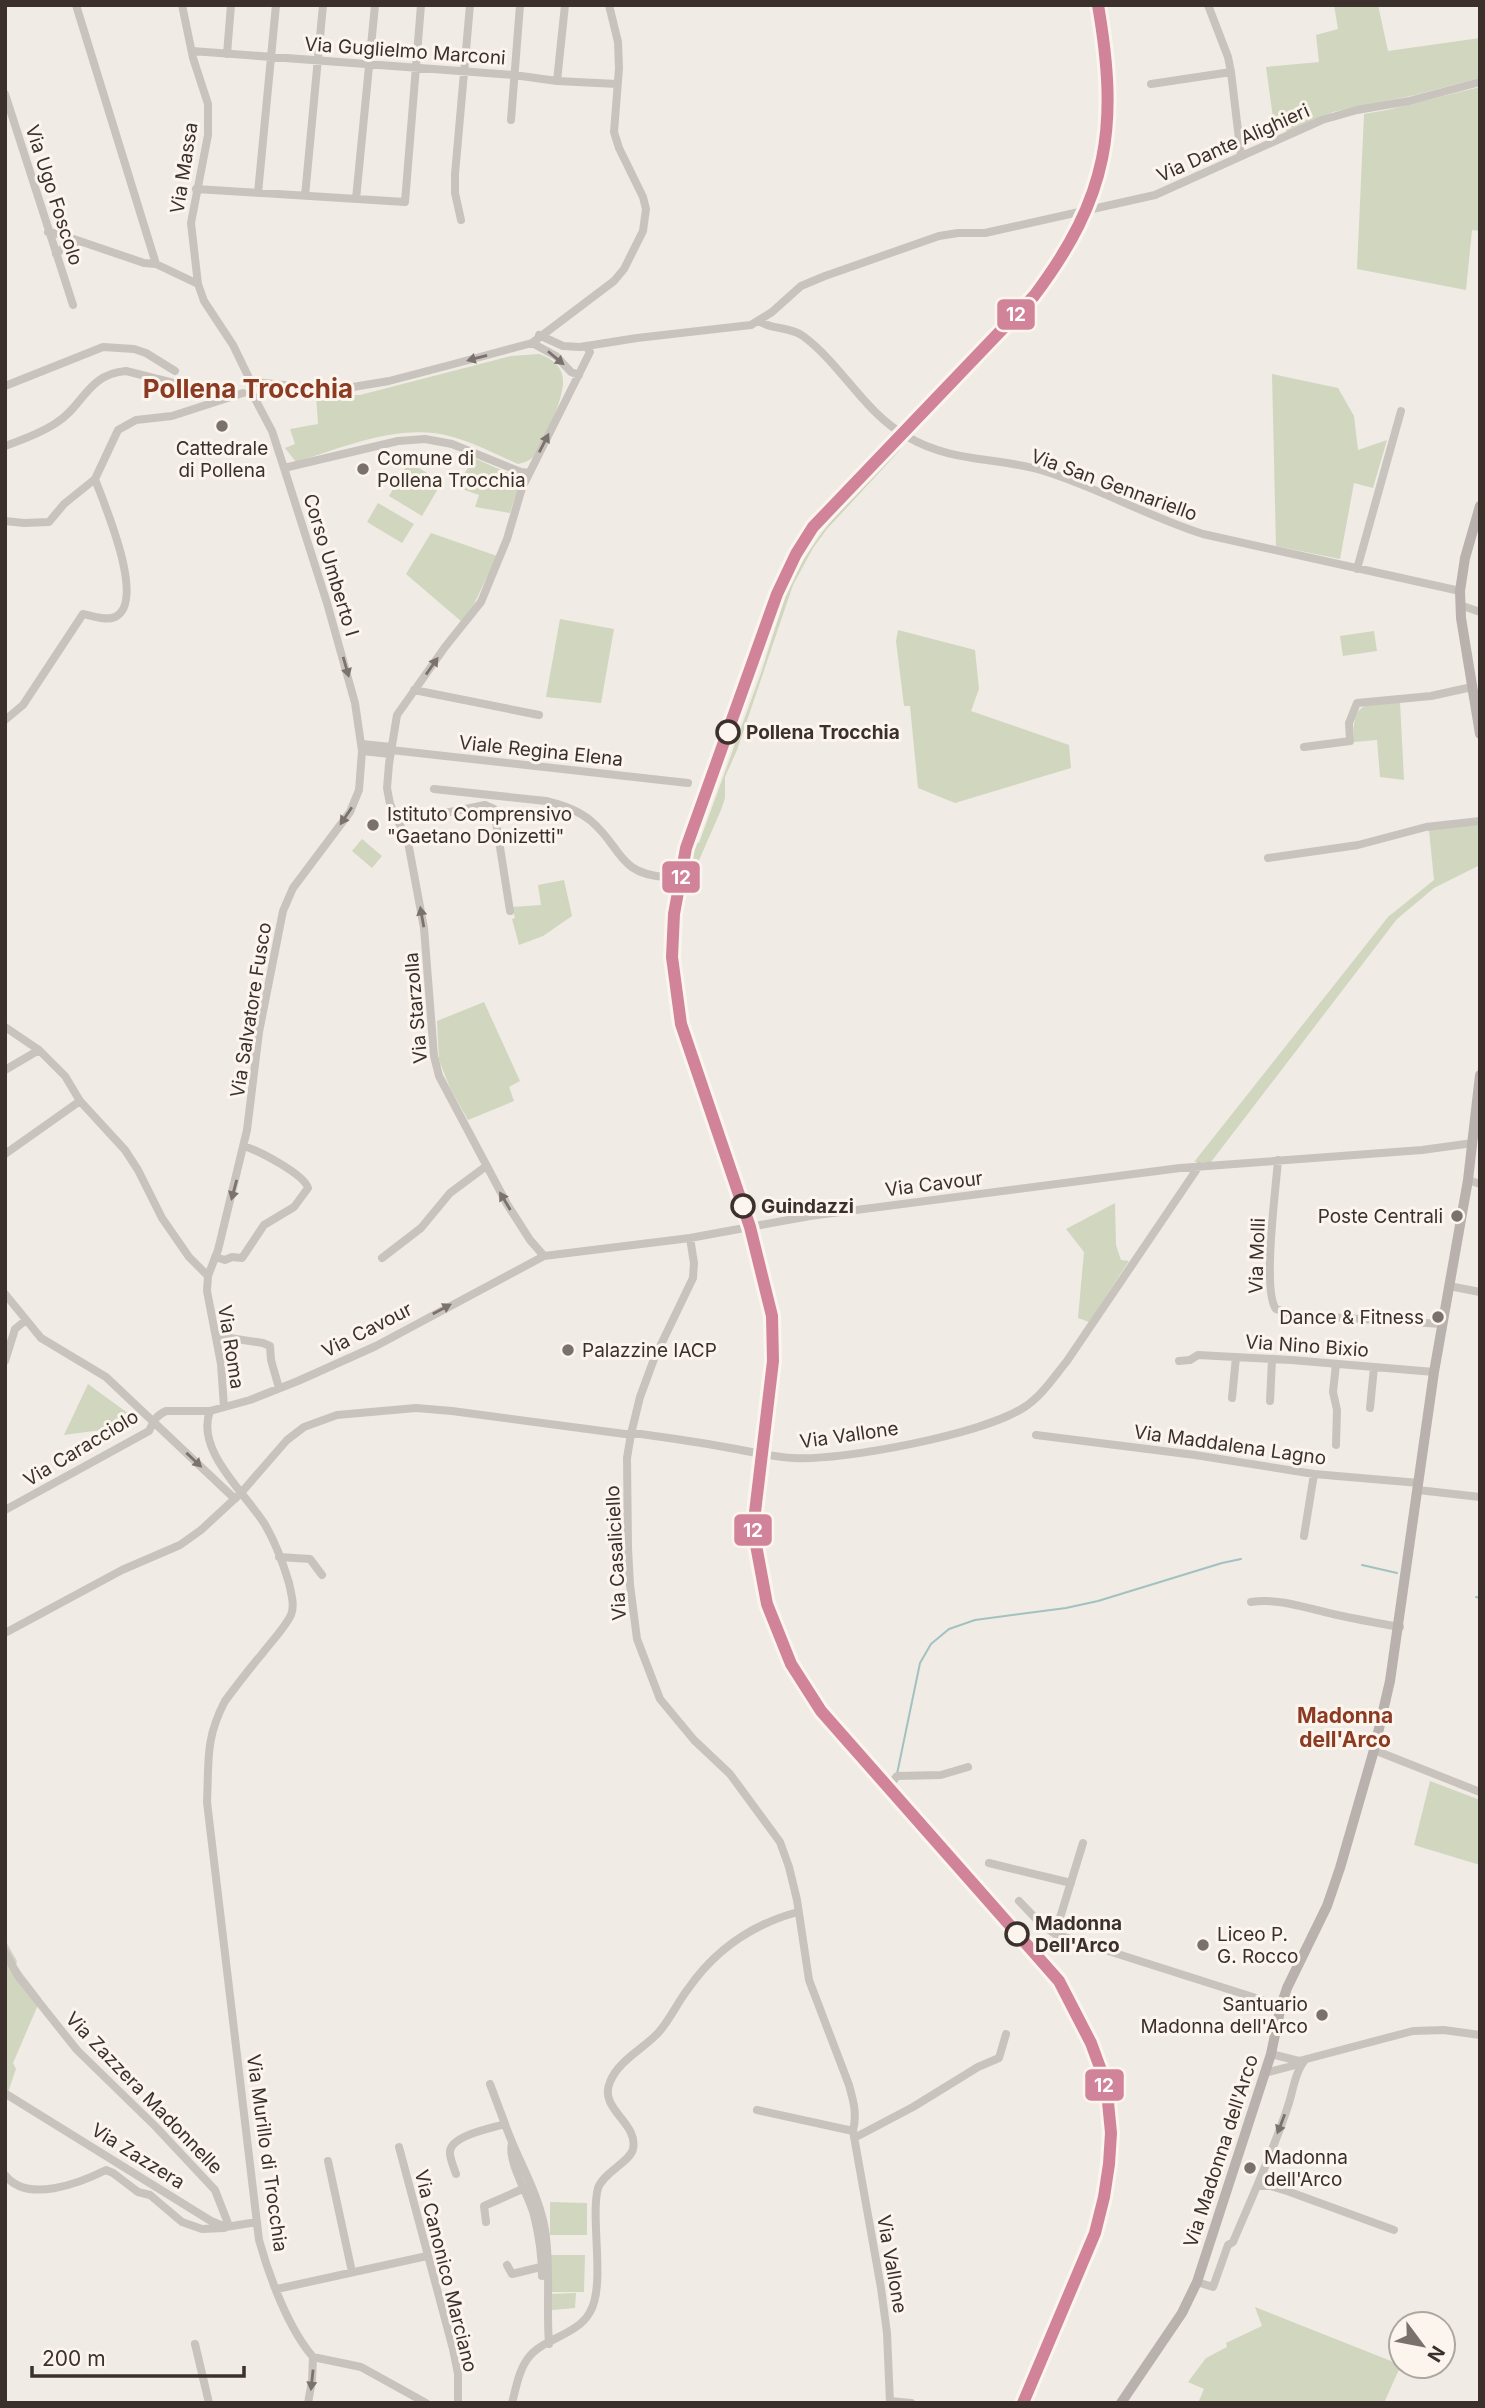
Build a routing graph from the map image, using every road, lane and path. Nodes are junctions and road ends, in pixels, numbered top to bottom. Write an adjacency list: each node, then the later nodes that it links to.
1 (76, 5): 37 (street)
2 (182, 5): 13 (street, Via Massa)
3 (230, 5): 14 (street)
4 (276, 5): 15 (street)
5 (323, 5): 16 (street)
6 (375, 5): 17 (street)
7 (421, 5): 18 (street)
8 (470, 5): 19 (street)
9 (520, 5): 21 (street)
10 (565, 5): 22 (street)
11 (609, 5): 24 (street)
12 (1208, 5): 20 (street)
13 (192, 51): 14 (street, Via Guglielmo Marconi); 29 (street, Via Massa)
14 (227, 54): 15 (street, Via Guglielmo Marconi)
15 (271, 58): 16 (street, Via Guglielmo Marconi); 30 (street)
16 (318, 60): 17 (street, Via Guglielmo Marconi); 31 (street)
17 (368, 64): 18 (street, Via Guglielmo Marconi); 32 (street)
18 (417, 68): 19 (street, Via Guglielmo Marconi); 32 (street)
19 (465, 72): 21 (street, Via Guglielmo Marconi); 33 (street)
20 (1231, 72): 25 (street); 28 (street)
21 (514, 75): 22 (street, Via Guglielmo Marconi); 27 (street)
22 (557, 81): 24 (street, Via Guglielmo Marconi)
23 (1480, 82): 28 (street, Via Dante Alighieri)
24 (617, 84): 40 (street)
25 (1152, 84)
26 (5, 94): 34 (street, Via Ugo Foscolo)
27 (511, 120)
28 (1241, 156): 41 (street, Via Dante Alighieri)
29 (196, 189): 30 (street); 38 (street, Via Massa)
30 (258, 193): 31 (street)
31 (305, 196): 32 (street)
32 (356, 199)
33 (461, 220)
34 (48, 232): 35 (street); 36 (street, Via Ugo Foscolo)
35 (81, 242): 36 (street); 37 (street)
36 (56, 254): 39 (street, Via Ugo Foscolo)
37 (156, 264): 38 (street)
38 (198, 284): 49 (street, Via Massa)
39 (73, 305)
40 (561, 321): 42 (street); 44 (street)
41 (759, 321): 45 (street, Via Dante Alighieri); 58 (street, Via San Gennariello)
42 (540, 335): 43 (street); 44 (street, Via Dante Alighieri)
43 (532, 342): 47 (street, one-way to 47); 49 (street, one-way to 49)
44 (556, 342): 45 (street, Via Dante Alighieri)
45 (588, 349): 47 (street, Via Starzolla)
46 (175, 371): 48 (street)
47 (579, 375): 54 (street, Via Starzolla, one-way to 47)
48 (5, 386)
49 (248, 387): 50 (street); 53 (street, Corso Umberto I)
50 (230, 396): 52 (street); 55 (street)
51 (1401, 411): 58 (street)
52 (5, 446)
53 (284, 468): 54 (street); 67 (street, Corso Umberto I, one-way to 67)
54 (530, 473): 63 (street, Via Starzolla, one-way to 54)
55 (95, 479): 57 (street); 65 (street)
56 (1480, 506): 59 (main road)
57 (5, 521)
58 (1357, 569): 59 (street, Via San Gennariello)
59 (1460, 591): 60 (main road)
60 (1460, 605): 61 (street); 62 (main road)
61 (1480, 612)
62 (1472, 687): 66 (main road); 68 (street)
63 (414, 691): 64 (street); 69 (street, Via Starzolla)
64 (539, 715)
65 (5, 720)
66 (1480, 734)
67 (362, 747): 69 (street, Viale Regina Elena); 85 (street, Via Salvatore Fusco, one-way to 85)
68 (1304, 747)
69 (391, 750): 70 (street, Viale Regina Elena); 74 (street, Via Starzolla)
70 (688, 783)
71 (434, 789): 72 (street)
72 (487, 794): 73 (street); 77 (street)
73 (485, 805): 74 (street); 78 (street)
74 (396, 815): 89 (street, Via Starzolla, one-way to 74)
75 (1480, 821): 76 (street)
76 (1268, 859)
77 (666, 877)
78 (510, 911)
79 (5, 1027): 80 (street)
80 (40, 1050): 81 (street); 83 (street)
81 (5, 1070)
82 (1480, 1075): 84 (main road, Via Madonna dell'Arco)
83 (80, 1101): 86 (street); 96 (street)
84 (1473, 1143): 87 (street, Via Cavour); 90 (main road, Via Madonna dell'Arco)
85 (244, 1146): 94 (street, Via Salvatore Fusco, one-way to 94); 94 (street)
86 (5, 1154)
87 (1278, 1160): 88 (street, Via Cavour); 102 (street, Via Molli)
88 (1199, 1166): 92 (street, Via Cavour); 118 (street, Via Vallone)
89 (485, 1167): 93 (street, Via Starzolla, one-way to 89); 95 (street)
90 (1468, 1180): 91 (street); 97 (main road, Via Madonna dell'Arco)
91 (1480, 1184)
92 (690, 1238): 93 (street, Via Cavour); 118 (street, Via Casaliciello)
93 (544, 1256): 111 (street, Via Cavour, one-way to 93)
94 (215, 1257): 96 (street, Via Salvatore Fusco)
95 (382, 1258)
96 (208, 1276): 98 (street, Via Salvatore Fusco)
97 (1449, 1286): 99 (street); 102 (main road, Via Madonna dell'Arco)
98 (207, 1291): 103 (street, Via Roma)
99 (1480, 1292)
100 (5, 1294): 101 (street)
101 (26, 1320): 106 (street); 117 (street)
102 (1442, 1324): 110 (main road, Via Madonna dell'Arco)
103 (217, 1336): 111 (street); 114 (street, Via Roma)
104 (1236, 1357): 105 (street, Via Nino Bixio); 107 (street, Via Nino Bixio); 112 (street)
105 (1272, 1360): 108 (street, Via Nino Bixio); 113 (street)
106 (5, 1361)
107 (1179, 1361)
108 (1336, 1364): 109 (street, Via Nino Bixio); 120 (street)
109 (1374, 1367): 110 (street, Via Nino Bixio); 115 (street)
110 (1434, 1372): 122 (main road, Via Madonna dell'Arco)
111 (279, 1388): 114 (street, Via Cavour)
112 (1232, 1398)
113 (1270, 1401)
114 (224, 1407): 116 (street, Via Cavour)
115 (1370, 1408)
116 (210, 1412): 117 (street, Via Caracciolo); 123 (street)
117 (153, 1423): 123 (street, one-way to 123); 125 (street, Via Caracciolo)
118 (631, 1434): 123 (street, Via Vallone); 140 (street, Via Casaliciello)
119 (1036, 1435): 121 (street, Via Maddalena Lagno)
120 (1336, 1445)
121 (1314, 1474): 122 (street, Via Maddalena Lagno); 126 (street)
122 (1418, 1487): 124 (street, Via Maddalena Lagno); 130 (main road, Via Madonna dell'Arco)
123 (238, 1496): 127 (street, Via Murillo di Trocchia); 131 (street, Via Vallone)
124 (1480, 1497)
125 (5, 1510)
126 (1304, 1536)
127 (279, 1557): 128 (street); 160 (street, Via Murillo di Trocchia)
128 (322, 1575)
129 (1251, 1602): 130 (street)
130 (1399, 1627): 132 (main road, Via Madonna dell'Arco)
131 (5, 1633)
132 (1374, 1750): 135 (street); 143 (main road, Via Madonna dell'Arco)
133 (968, 1768): 134 (street)
134 (890, 1785)
135 (1480, 1792)
136 (1083, 1843): 138 (street)
137 (989, 1863): 138 (street)
138 (1070, 1883): 141 (street)
139 (1019, 1901): 141 (street)
140 (798, 1912): 153 (street, Via Casaliciello); 173 (street)
141 (1055, 1934): 143 (street)
142 (6, 1954): 162 (street, Via Zazzera Madonnelle)
143 (1281, 2006): 146 (main road, Via Madonna dell'Arco)
144 (1006, 2034): 153 (street)
145 (1480, 2035): 147 (street)
146 (1271, 2054): 147 (street); 148 (main road, Via Madonna dell'Arco)
147 (1302, 2061): 148 (street); 158 (street, one-way to 158)
148 (1265, 2073): 164 (main road, Via Madonna dell'Arco)
149 (490, 2084): 152 (street)
150 (6, 2094): 162 (street, Via Zazzera)
151 (757, 2110): 153 (street)
152 (505, 2124): 156 (street); 159 (street)
153 (855, 2134): 175 (street, Via Vallone)
154 (399, 2147): 166 (street, Via Canonico Marciano)
155 (328, 2161): 169 (street)
156 (456, 2174)
157 (5, 2175): 162 (street)
158 (1258, 2186): 163 (street); 165 (street)
159 (527, 2187): 161 (street); 168 (street)
160 (257, 2222): 162 (street); 171 (street, Via Murillo di Trocchia)
161 (486, 2222)
162 (227, 2226)
163 (1394, 2230)
164 (1212, 2239): 165 (street); 170 (main road, Via Madonna dell'Arco)
165 (1228, 2245): 170 (street)
166 (427, 2256): 169 (street); 179 (street, Via Canonico Marciano)
167 (507, 2265): 168 (street)
168 (545, 2266): 173 (street)
169 (352, 2272): 171 (street)
170 (1196, 2282): 182 (main road, Via Madonna dell'Arco)
171 (277, 2289): 174 (street, Via Murillo di Trocchia)
172 (195, 2344): 176 (street)
173 (549, 2344): 180 (street)
174 (313, 2357): 177 (street, one-way to 177); 178 (street)
175 (890, 2402): 181 (street)
176 (209, 2403)
177 (308, 2403)
178 (426, 2403)
179 (458, 2403)
180 (512, 2403)
181 (911, 2403)
182 (1121, 2403)

